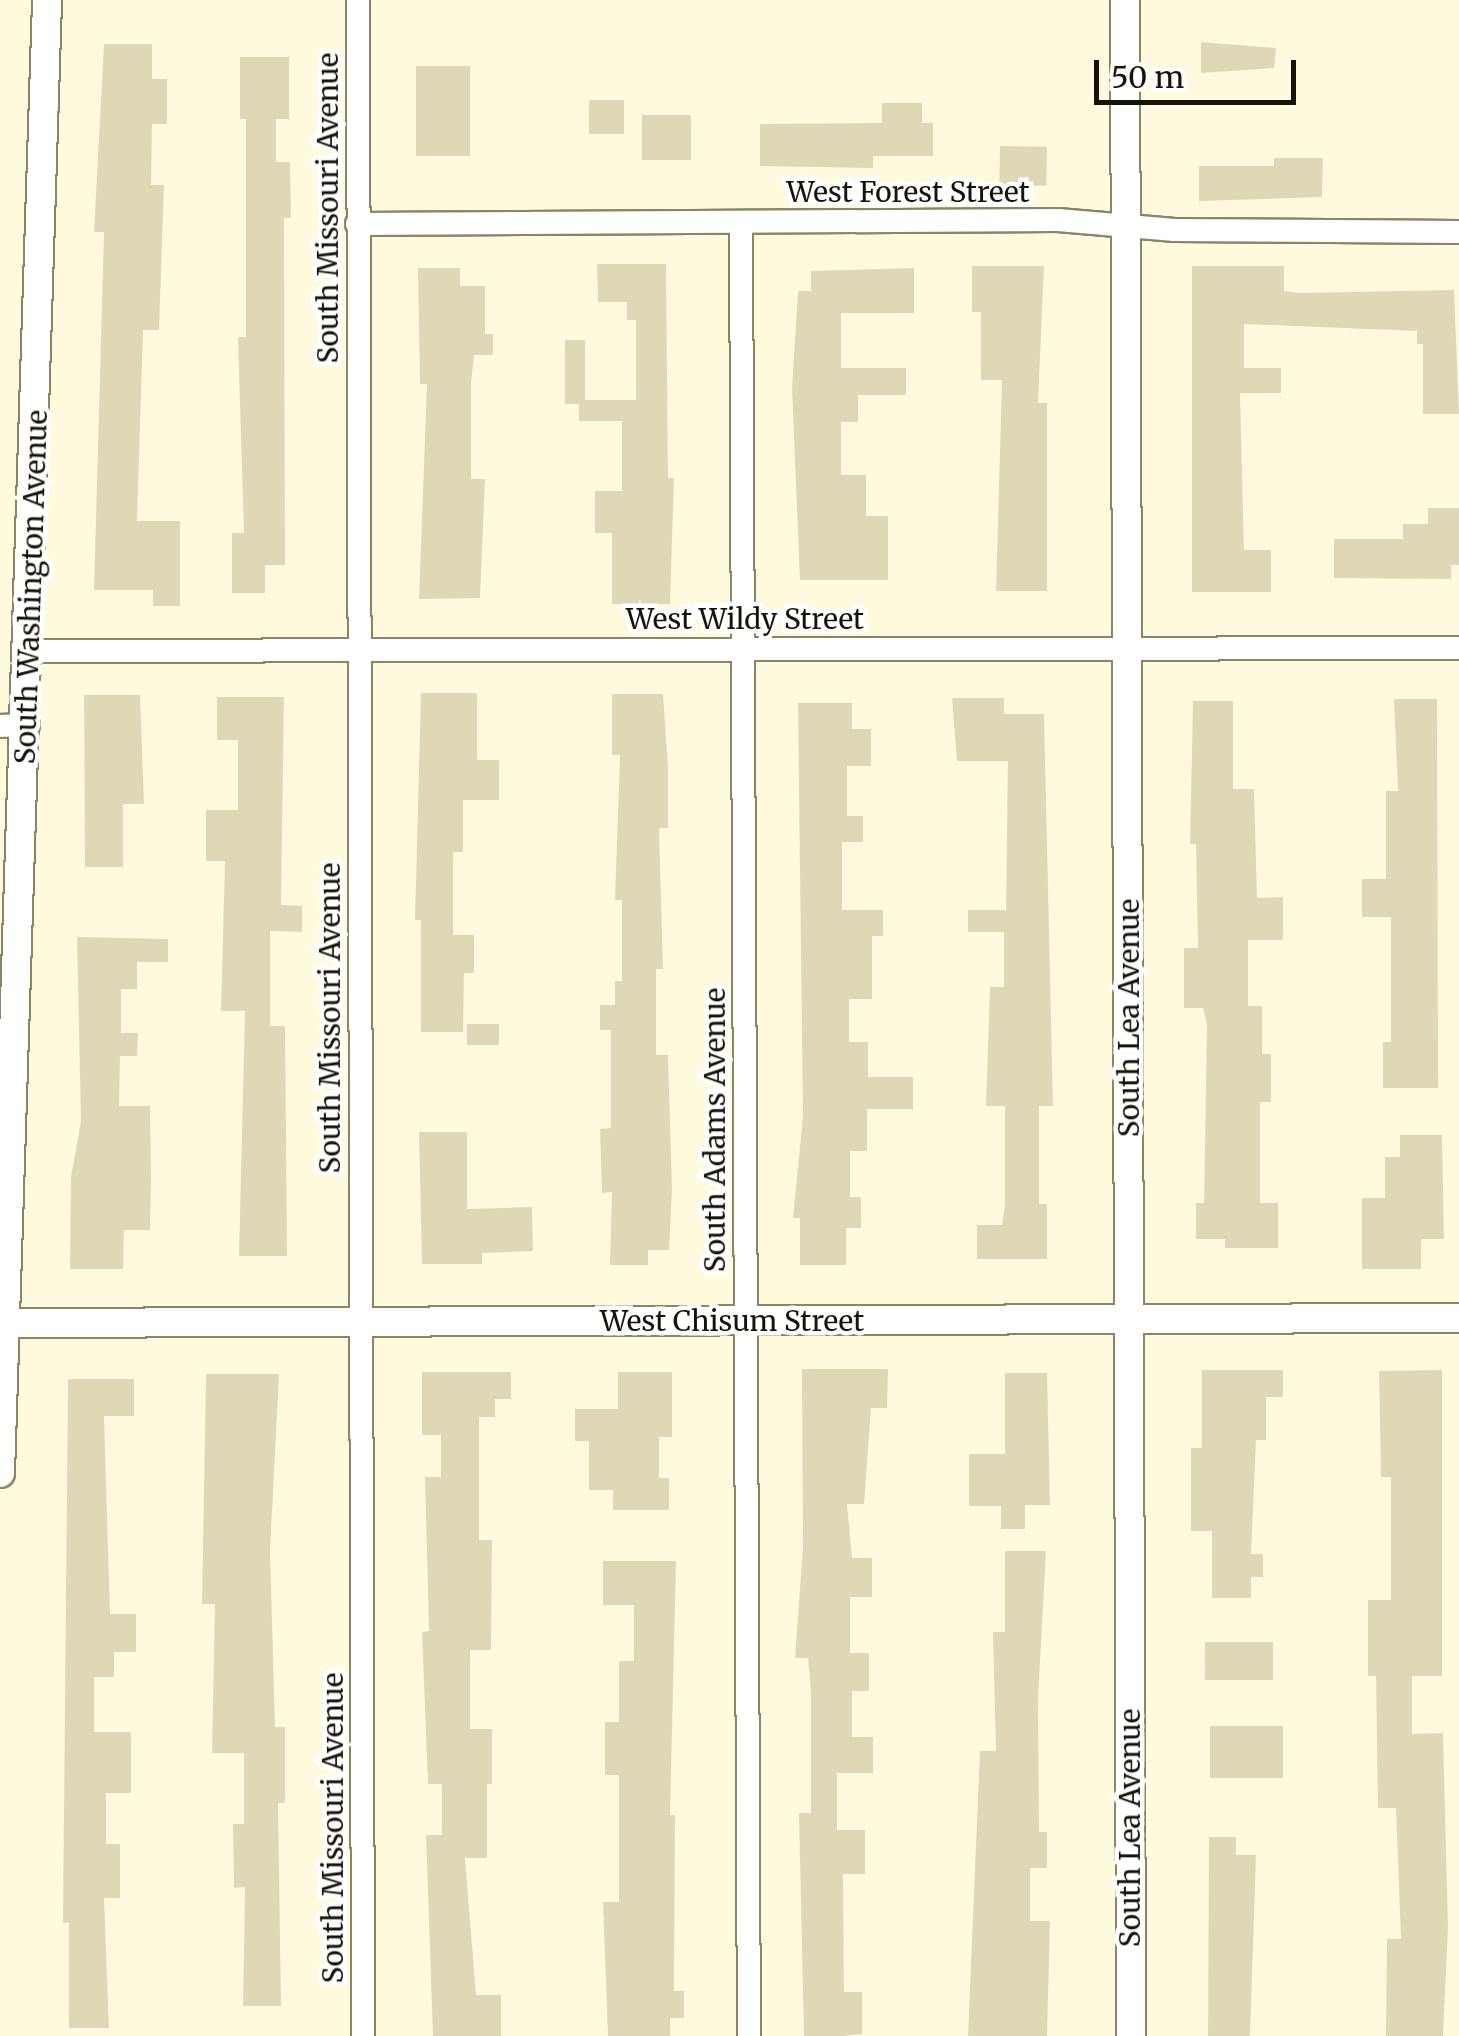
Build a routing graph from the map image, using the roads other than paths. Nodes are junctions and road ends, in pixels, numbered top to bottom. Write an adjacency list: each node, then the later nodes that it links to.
1 (47, 0): 12 (street, South Washington Avenue)
2 (358, 0): 5 (street, South Missouri Avenue)
3 (1125, 0): 6 (street, South Lea Avenue)
4 (740, 223): 5 (street, West Forest Street); 6 (street, West Forest Street); 11 (street, South Adams Avenue)
5 (358, 224): 8 (street, South Missouri Avenue)
6 (1126, 224): 7 (street, West Forest Street); 10 (street, South Lea Avenue)
7 (1459, 232)
8 (358, 648): 11 (street, West Wildy Street); 12 (street, West Wildy Street); 17 (street, South Missouri Avenue)
9 (1459, 648): 10 (street, West Wildy Street)
10 (1128, 649): 11 (street, West Wildy Street); 16 (street, South Lea Avenue)
11 (744, 650): 15 (street, South Adams Avenue)
12 (30, 651): 13 (street, South Washington Avenue)
13 (14, 725): 18 (street, South Washington Avenue)
14 (1459, 1318): 16 (street, West Chisum Street)
15 (746, 1321): 16 (street, West Chisum Street); 17 (street, West Chisum Street); 22 (street, South Adams Avenue)
16 (1129, 1321): 23 (street, South Lea Avenue)
17 (362, 1322): 18 (street, West Chisum Street); 21 (street, South Missouri Avenue)
18 (4, 1323): 19 (street, South Washington Avenue)
19 (0, 1437): 20 (street, South Washington Avenue)
20 (0, 1473)
21 (363, 2036)
22 (749, 2036)
23 (1131, 2036)

